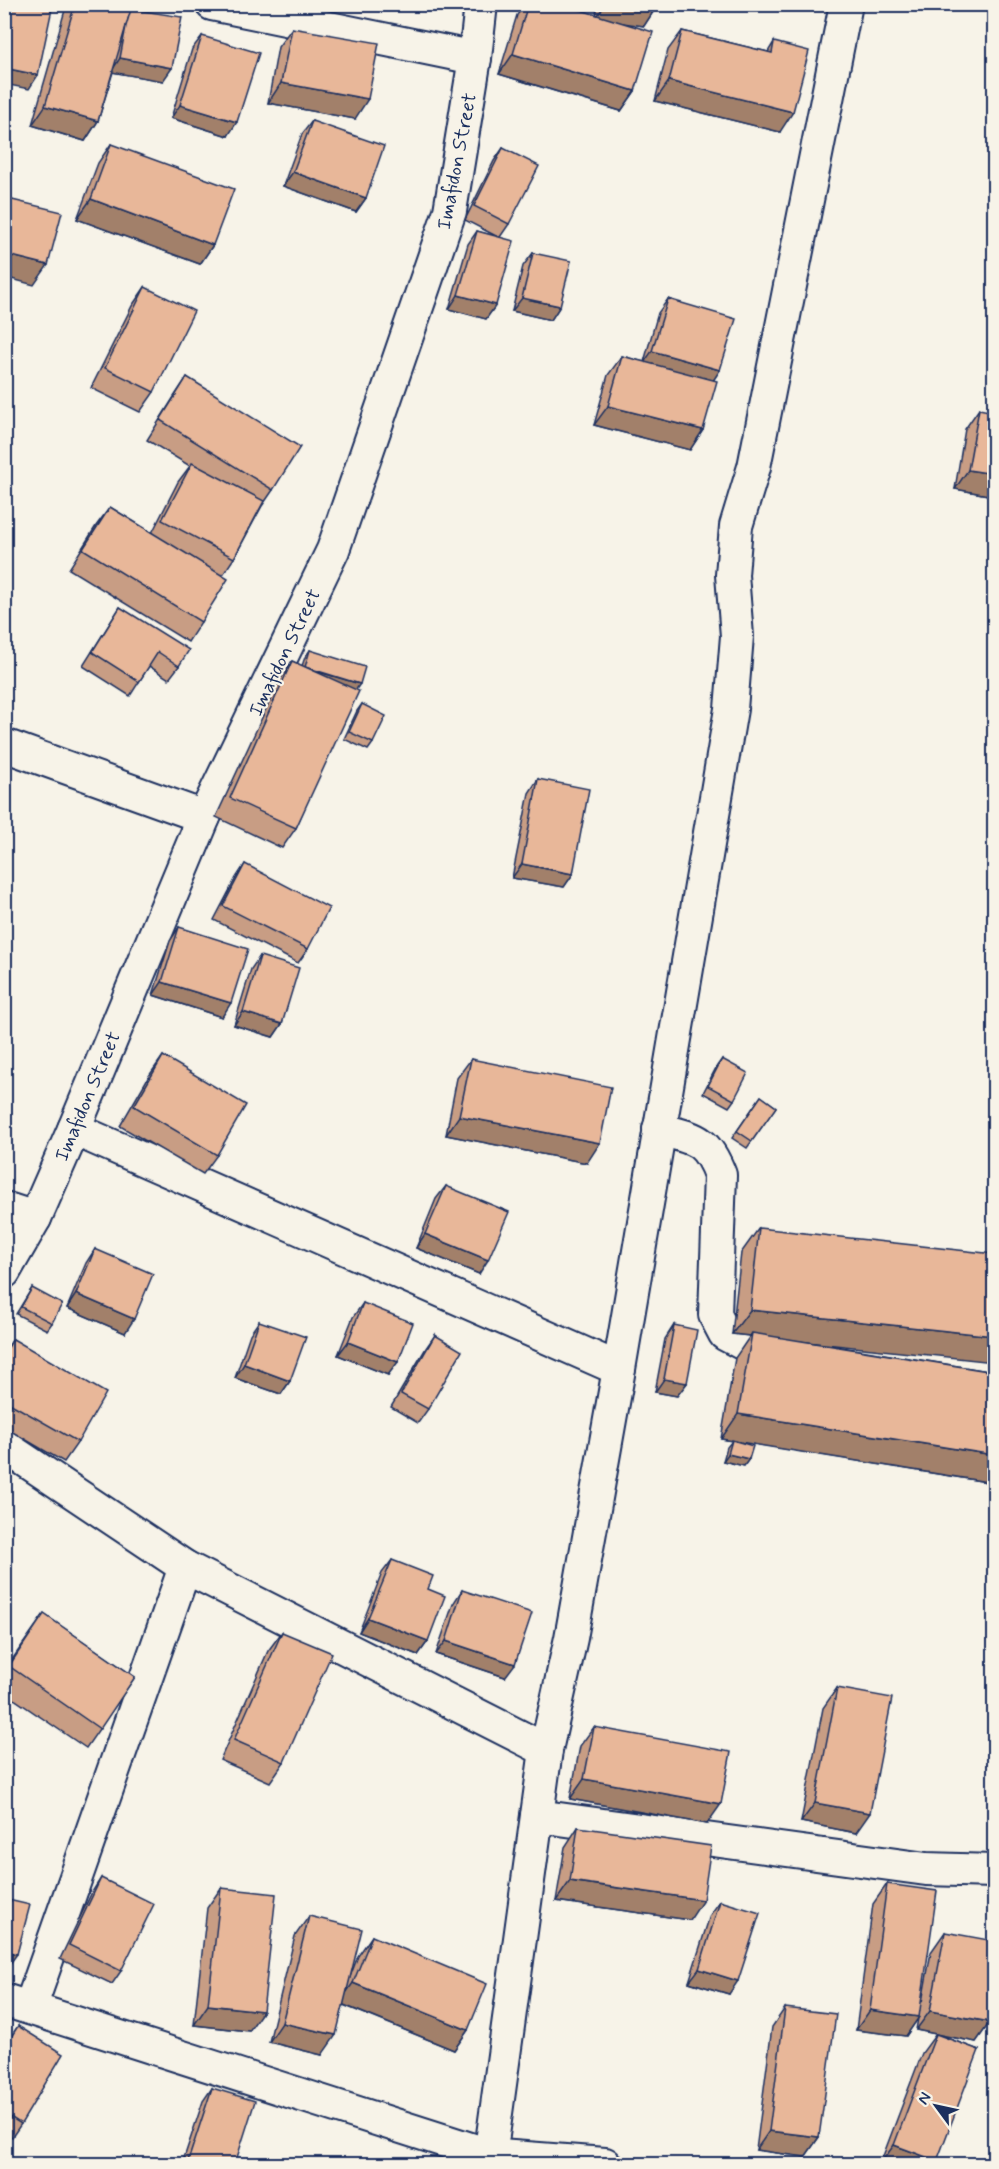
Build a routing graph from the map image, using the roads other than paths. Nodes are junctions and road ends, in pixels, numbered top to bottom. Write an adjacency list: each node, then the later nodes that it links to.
1 (212, 4): 4 (street)
2 (481, 4): 4 (street, Imafidon Street)
3 (846, 4): 8 (street)
4 (475, 58): 6 (street, Imafidon Street)
5 (4, 745): 6 (street)
6 (204, 817): 7 (street, Imafidon Street)
7 (74, 1129): 10 (street, Imafidon Street); 13 (street)
8 (659, 1129): 12 (street); 13 (street)
9 (4, 1208): 10 (street)
10 (35, 1218): 11 (street, Imafidon Street)
11 (4, 1272)
12 (811, 1351)
13 (619, 1369): 16 (street)
14 (4, 1446): 15 (street)
15 (185, 1567): 16 (street); 19 (street)
16 (546, 1750): 17 (street)
17 (537, 1816): 18 (street); 20 (street)
18 (994, 1871)
19 (17, 2004): 20 (street)
20 (489, 2160): 21 (street)
21 (605, 2164)

